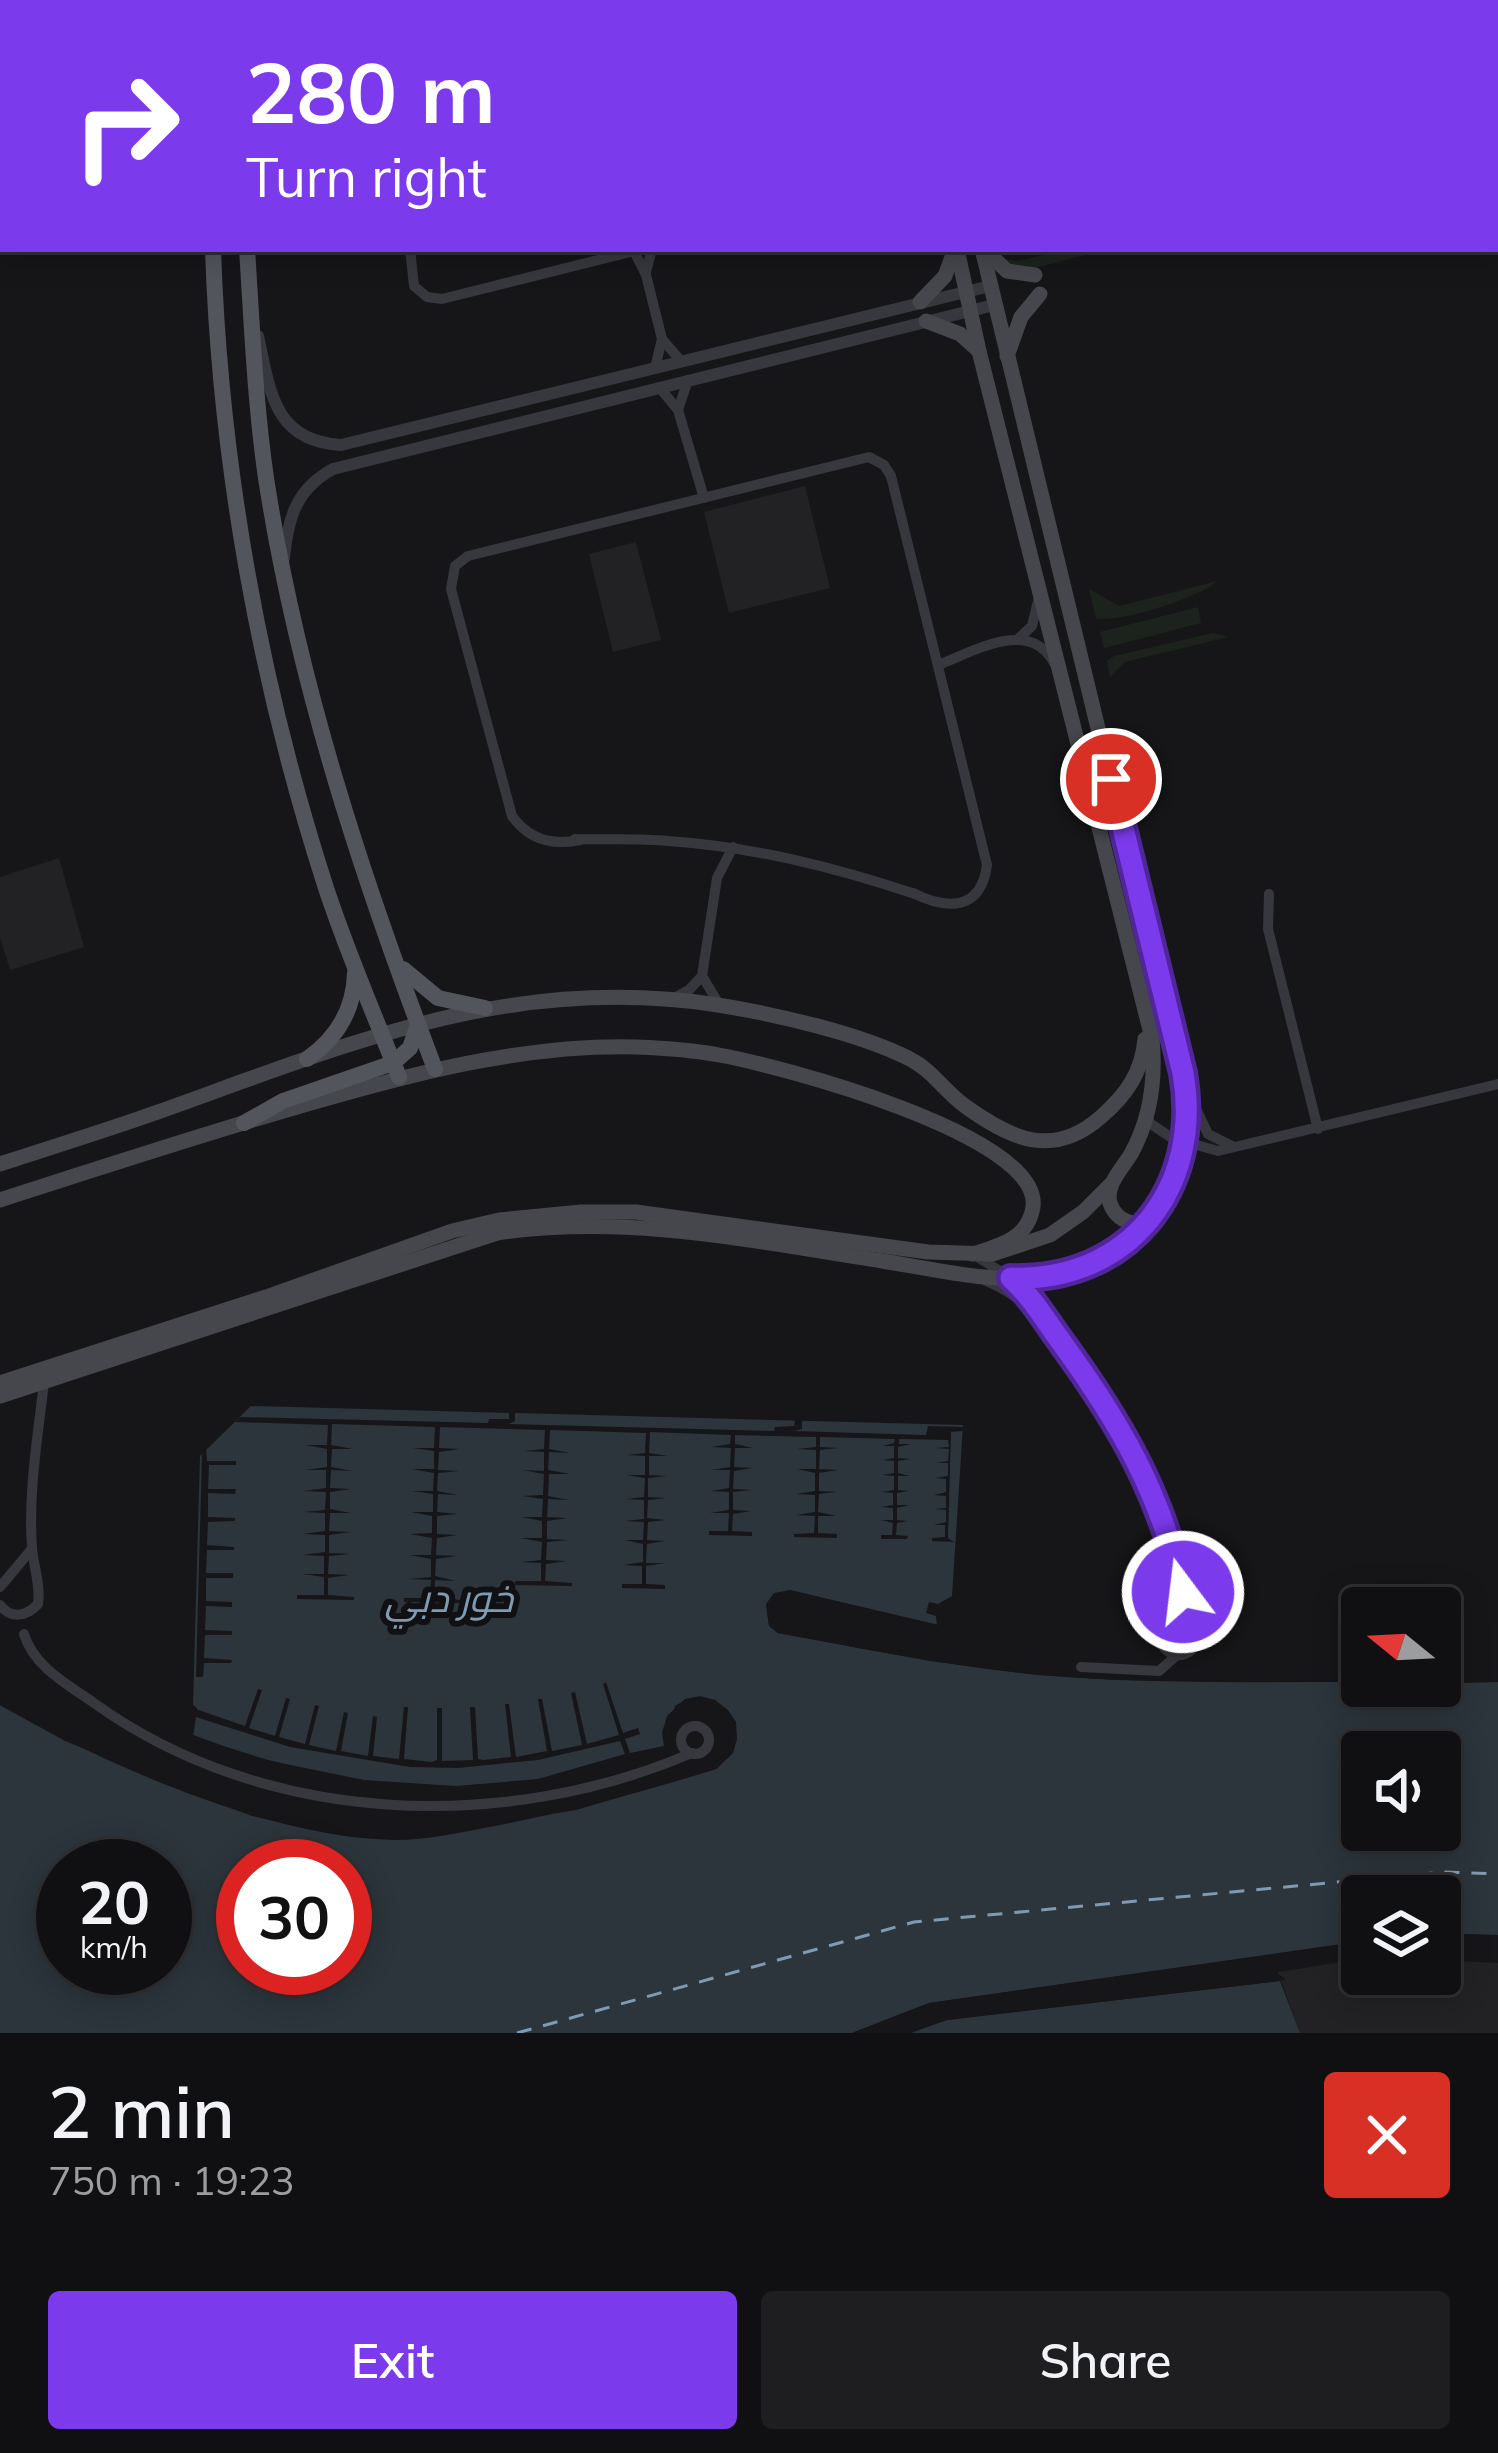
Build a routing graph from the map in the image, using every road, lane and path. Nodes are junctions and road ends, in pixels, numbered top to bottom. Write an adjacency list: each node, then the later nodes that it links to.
1 (213, 252): 44 (main road)
2 (247, 252): 16 (main road)
3 (410, 252): 4 (street)
4 (630, 252)
5 (639, 252): 12 (street)
6 (651, 252): 12 (street)
7 (955, 252): 17 (main road)
8 (957, 252): 14 (main road)
9 (984, 252): 13 (main road)
10 (986, 252): 11 (main road)
11 (1035, 274)
12 (646, 275): 21 (street)
13 (990, 286): 14 (street); 18 (main road)
14 (966, 291): 17 (street); 19 (main road)
15 (1040, 293): 23 (main road)
16 (250, 296): 25 (street); 33 (main road)
17 (920, 302): 24 (street)
18 (994, 304): 19 (street); 23 (main road)
19 (970, 310): 20 (street); 22 (main road)
20 (926, 321): 22 (main road); 26 (street)
21 (662, 339): 24 (street); 25 (street)
22 (979, 351): 32 (main road)
23 (1007, 359): 55 (main road)
24 (681, 361): 25 (street)
25 (655, 368)
26 (688, 380): 27 (street); 28 (street)
27 (659, 387): 28 (street); 33 (street)
28 (678, 410): 29 (street)
29 (694, 474): 30 (street); 31 (street)
30 (704, 498): 31 (street); 35 (street)
31 (688, 502): 39 (street)
32 (1032, 557): 34 (street); 38 (main road)
33 (284, 559): 43 (main road)
34 (1019, 638): 36 (street); 38 (street)
35 (932, 645): 36 (street); 37 (street)
36 (962, 653): 37 (street)
37 (938, 665): 40 (street)
38 (1067, 694): 49 (main road)
39 (716, 846): 40 (street); 41 (street)
40 (734, 848): 41 (street)
41 (717, 878): 45 (street)
42 (1269, 894): 59 (street)
43 (396, 960): 48 (main road); 50 (main road)
44 (355, 966): 51 (main road); 52 (main road)
45 (702, 976): 46 (street); 47 (street)
46 (671, 999): 47 (main road); 48 (main road)
47 (721, 1006): 49 (main road)
48 (485, 1008): 50 (main road)
49 (1146, 1012): 57 (main road)
50 (418, 1023): 51 (main road); 53 (main road); 54 (main road)
51 (382, 1034): 52 (main road); 54 (main road)
52 (307, 1059): 62 (main road)
53 (435, 1069): 54 (main road); 66 (main road)
54 (396, 1070): 58 (main road)
55 (1183, 1073): 60 (main road); 61 (street)
56 (1498, 1084): 59 (street)
57 (1146, 1116): 60 (street); 63 (main road)
58 (244, 1123): 64 (main road)
59 (1318, 1129): 61 (street)
60 (1184, 1143): 61 (street); 65 (main road)
61 (1241, 1148)
62 (0, 1164)
63 (1113, 1182): 65 (main road); 66 (main road)
64 (0, 1200)
65 (1151, 1218): 68 (main road)
66 (973, 1254): 68 (street); 70 (main road)
67 (948, 1270): 68 (main road); 69 (street); 70 (main road)
68 (1011, 1278): 69 (street)
69 (1061, 1342): 75 (street)
70 (40, 1379): 71 (main road); 72 (main road); 73 (street)
71 (0, 1383)
72 (0, 1396)
73 (32, 1550): 74 (street); 77 (street)
74 (0, 1587)
75 (1183, 1592): 80 (street); 81 (street)
76 (0, 1605): 78 (street)
77 (31, 1612): 78 (street); 79 (street)
78 (16, 1615): 79 (street)
79 (24, 1634): 86 (street)
80 (1162, 1648): 81 (street); 83 (street)
81 (1176, 1656): 83 (street)
82 (1081, 1667): 83 (street)
83 (1139, 1670)
84 (681, 1742): 85 (street); 85 (street); 86 (street)
85 (692, 1753): 86 (street)
86 (669, 1760)

